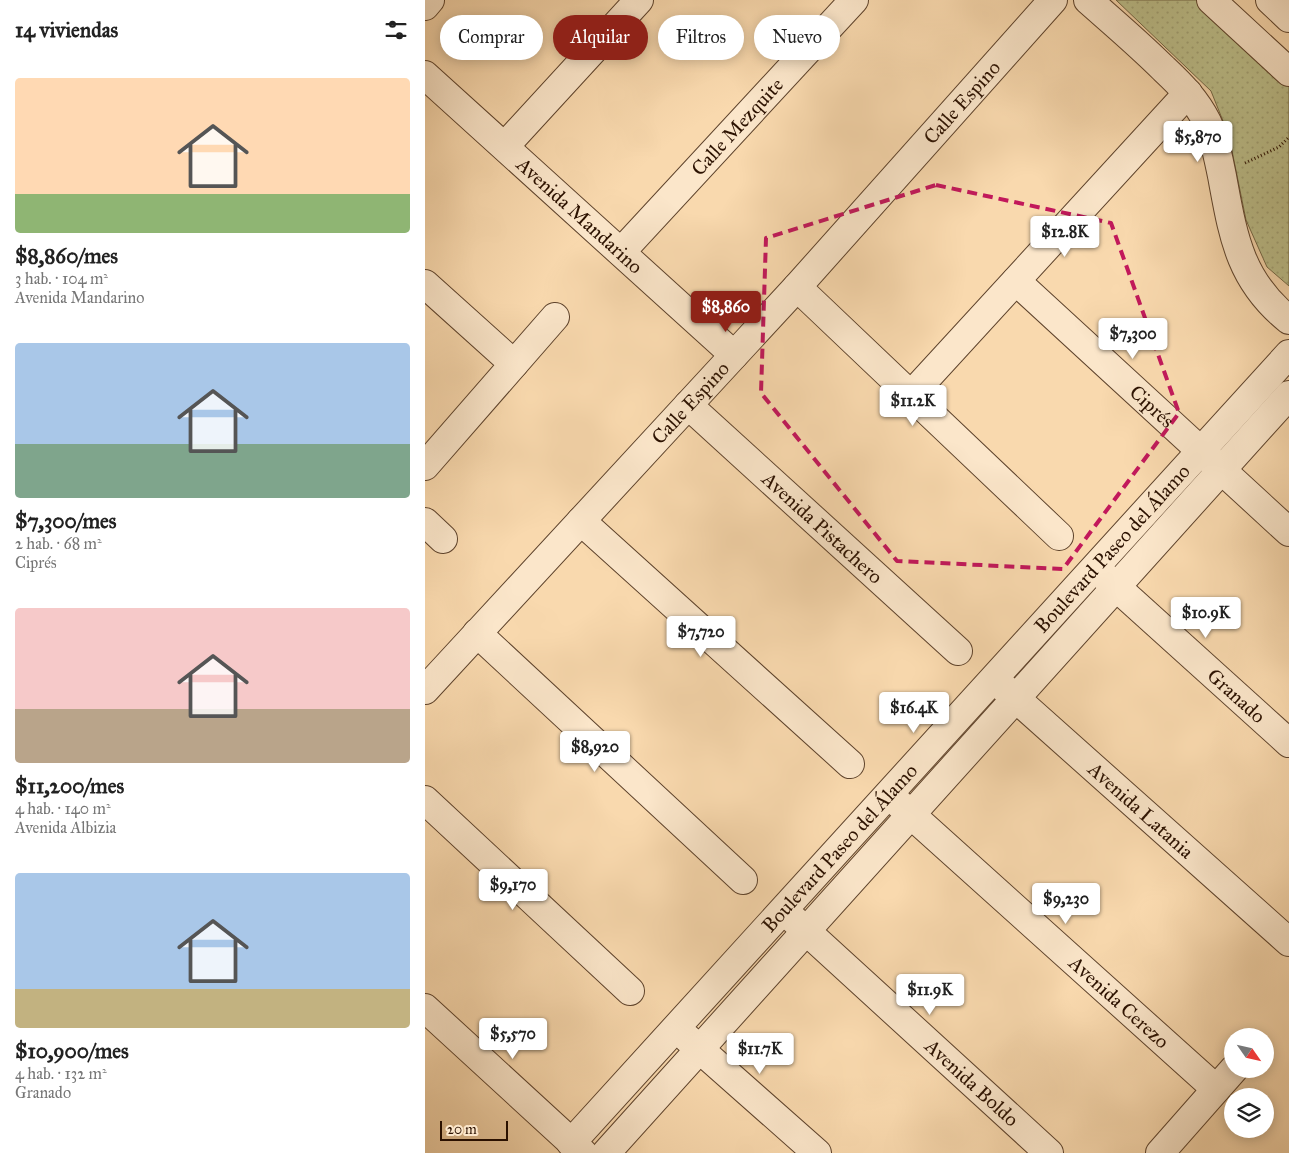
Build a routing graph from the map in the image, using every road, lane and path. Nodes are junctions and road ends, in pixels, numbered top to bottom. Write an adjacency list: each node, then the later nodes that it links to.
1 (430, 0): 8 (street)
2 (639, 0): 14 (street)
3 (854, 0): 16 (street, Calle Mezquite)
4 (1053, 0): 19 (street, Calle Espino)
5 (1088, 0): 12 (street)
6 (1211, 0): 10 (street)
7 (1270, 0): 9 (street)
8 (425, 6)
9 (1289, 18)
10 (1289, 72)
11 (425, 75): 14 (street, Avenida Mandarino)
12 (1188, 93): 15 (street); 17 (street)
13 (1289, 137): 15 (path)
14 (505, 146): 16 (street, Avenida Mandarino)
15 (1222, 174): 21 (street)
16 (621, 252): 23 (street, Avenida Mandarino)
17 (1015, 281): 25 (street); 28 (street, Ciprés)
18 (425, 284): 24 (street)
19 (797, 287): 23 (street, Calle Espino); 25 (street)
20 (555, 318): 24 (street)
21 (1289, 320)
22 (1289, 354): 28 (street, Boulevard Paseo del Álamo)
23 (733, 355): 27 (street, Calle Espino)
24 (514, 364): 29 (street)
25 (911, 395): 33 (street)
26 (1289, 395): 30 (street, Boulevard Paseo del Álamo)
27 (688, 404): 31 (street, Calle Espino); 37 (street, Avenida Pistachero)
28 (1201, 450): 30 (street, Ciprés); 34 (street, Boulevard Paseo del Álamo)
29 (425, 466)
30 (1221, 470): 32 (street, Ciprés); 35 (street, Boulevard Paseo del Álamo)
31 (581, 520): 36 (street, Calle Espino); 42 (street)
32 (1289, 532)
33 (1059, 536)
34 (1095, 568): 35 (street, Granado); 38 (street, Boulevard Paseo del Álamo)
35 (1116, 587): 40 (street, Boulevard Paseo del Álamo); 41 (street, Granado)
36 (477, 634): 39 (street, Calle Espino); 46 (street)
37 (958, 651)
38 (993, 678): 40 (street, Avenida Latania); 43 (street, Boulevard Paseo del Álamo)
39 (425, 690)
40 (1016, 698): 45 (street, Boulevard Paseo del Álamo); 49 (street, Avenida Latania)
41 (1289, 743)
42 (850, 764)
43 (888, 794): 45 (street, Avenida Cerezo); 47 (street, Boulevard Paseo del Álamo)
44 (425, 800): 50 (street)
45 (911, 814): 48 (street, Boulevard Paseo del Álamo); 55 (street, Avenida Cerezo)
46 (743, 880)
47 (783, 910): 48 (street, Avenida Boldo); 52 (street, Boulevard Paseo del Álamo)
48 (806, 931): 53 (street, Boulevard Paseo del Álamo); 59 (street, Avenida Boldo)
49 (1289, 942)
50 (630, 991)
51 (425, 1008): 56 (street)
52 (675, 1028): 53 (street); 56 (street, Boulevard Paseo del Álamo)
53 (699, 1049): 57 (street, Boulevard Paseo del Álamo); 58 (street)
54 (1225, 1078): 55 (street)
55 (1216, 1089): 60 (street)
56 (577, 1148)
57 (606, 1153)
58 (817, 1153)
59 (1049, 1153)
60 (1160, 1153)

